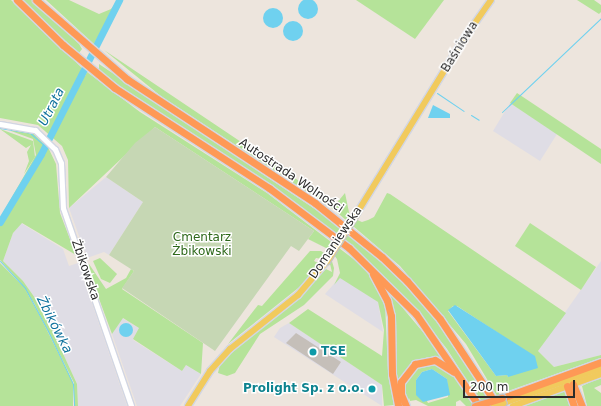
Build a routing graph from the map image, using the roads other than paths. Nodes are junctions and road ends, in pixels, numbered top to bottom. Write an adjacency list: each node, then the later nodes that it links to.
1 (17, 0): 6 (highway, Autostrada Wolności)
2 (36, 0): 12 (highway, Autostrada Wolności)
3 (491, 0): 4 (main road, Baśniowa)
4 (430, 96): 14 (main road, Domaniewska, bridge)
5 (0, 124): 13 (street, Żbikowska)
6 (364, 261): 10 (highway, Autostrada Wolności); 15 (highway)
7 (601, 362): 12 (highway)
8 (601, 368): 11 (main road)
9 (601, 374): 11 (main road)
10 (467, 384): 16 (highway); 18 (highway, Autostrada Wolności)
11 (569, 384): 12 (main road); 19 (main road); 20 (highway); 21 (highway)
12 (500, 403): 17 (highway, bridge)
13 (131, 406)
14 (188, 406)
15 (398, 406)
16 (406, 406)
17 (475, 406)
18 (480, 406)
19 (512, 406)
20 (574, 406)
21 (582, 406)

